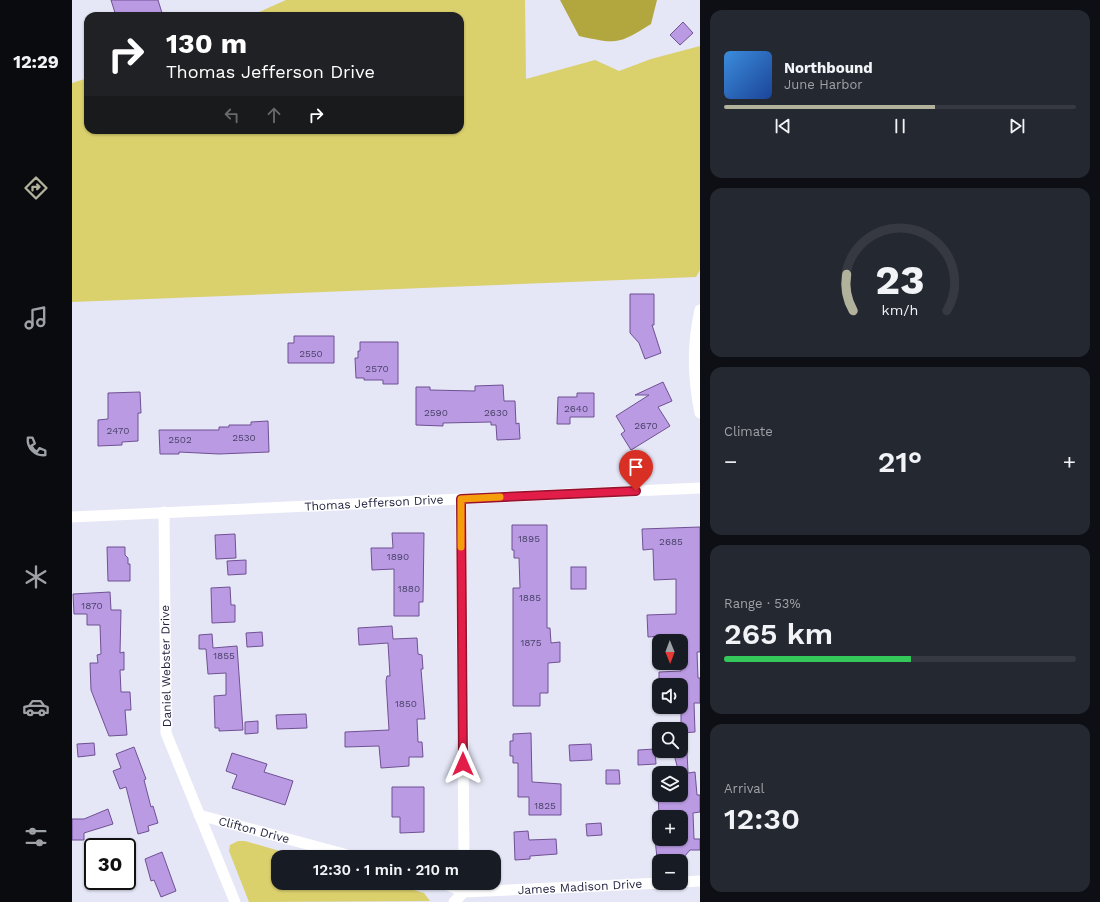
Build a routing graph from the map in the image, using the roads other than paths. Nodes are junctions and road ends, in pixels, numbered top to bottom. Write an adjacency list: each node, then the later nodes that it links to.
1 (700, 310): 2 (street)
2 (700, 413)
3 (700, 488): 4 (street, Thomas Jefferson Drive)
4 (461, 499): 5 (street, Thomas Jefferson Drive); 9 (street)
5 (164, 512): 6 (street, Thomas Jefferson Drive); 7 (street, Daniel Webster Drive)
6 (72, 516)
7 (199, 815): 8 (street, Clifton Drive); 14 (street, Daniel Webster Drive)
8 (329, 850)
9 (464, 850)
10 (700, 881): 11 (street)
11 (688, 882)
12 (652, 883): 13 (street, James Madison Drive)
13 (464, 892): 15 (street)
14 (235, 902)
15 (454, 902)

